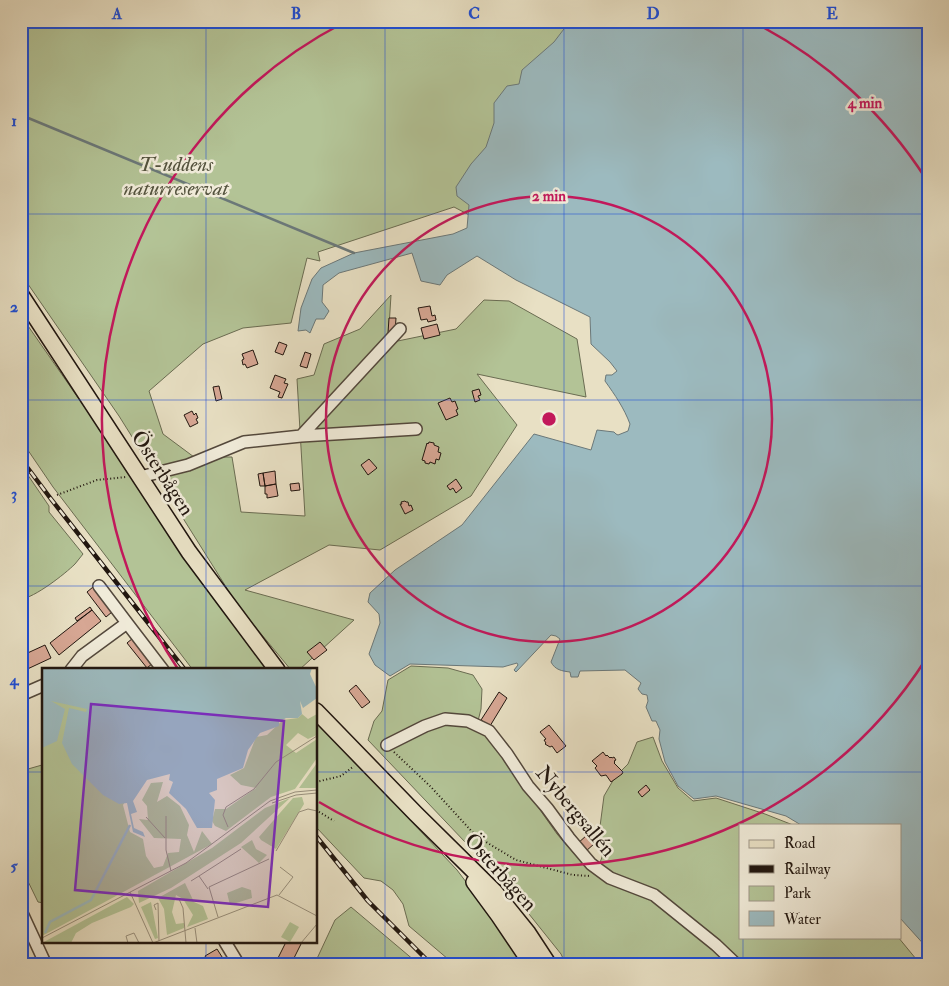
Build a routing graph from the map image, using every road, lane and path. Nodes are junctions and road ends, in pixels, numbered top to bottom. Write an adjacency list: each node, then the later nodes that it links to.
1 (21, 295): 5 (main road, Österbågen)
2 (400, 330): 4 (street)
3 (416, 430): 4 (street)
4 (301, 436): 5 (street)
5 (140, 477): 6 (path); 11 (main road, Österbågen)
6 (56, 495)
7 (99, 586): 8 (street)
8 (127, 623): 9 (street); 10 (street)
9 (73, 668)
10 (161, 668)
11 (276, 668)
12 (42, 686): 13 (street)
13 (21, 695)
14 (318, 713): 16 (main road, Österbågen)
15 (387, 745): 21 (path); 28 (street, Nybergsallén)
16 (362, 758): 17 (path); 19 (main road, Österbågen)
17 (318, 782)
18 (318, 811): 20 (path)
19 (416, 814): 26 (main road, Österbågen); 27 (main road, Österbågen)
20 (334, 821)
21 (592, 876)
22 (23, 917): 24 (street)
23 (226, 944): 25 (street)
24 (46, 965)
25 (238, 965)
26 (532, 965)
27 (549, 965)
28 (737, 965)

